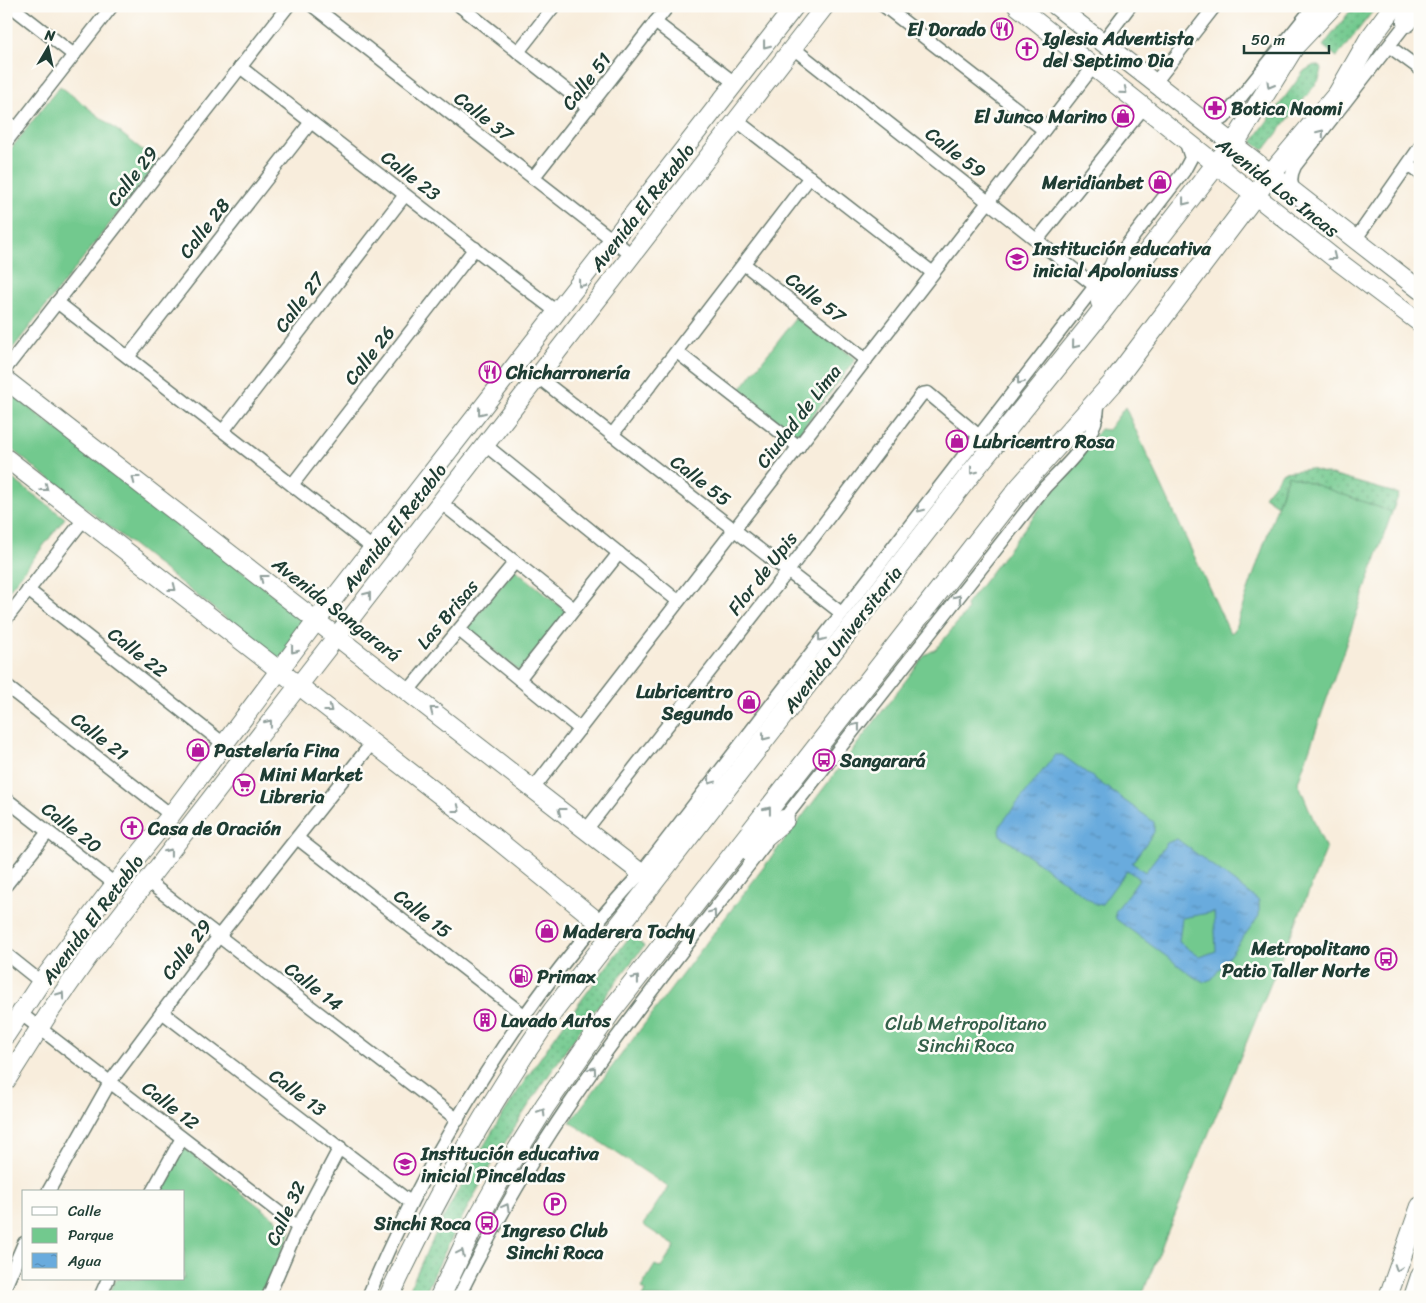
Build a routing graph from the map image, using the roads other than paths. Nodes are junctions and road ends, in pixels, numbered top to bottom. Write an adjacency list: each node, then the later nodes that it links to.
1 (11, 6): 26 (street)
2 (112, 6): 26 (street)
3 (288, 6): 27 (street, Calle 29)
4 (313, 6): 49 (street, Calle 37)
5 (460, 6): 24 (street)
6 (554, 6): 24 (street)
7 (668, 6): 20 (street, Calle 51)
8 (796, 6): 30 (main road, Avenida El Retablo, one-way to 30)
9 (825, 6): 23 (main road, Avenida El Retablo)
10 (884, 6): 39 (street)
11 (1017, 6): 25 (main road, Avenida Los Incas)
12 (1056, 6): 21 (main road, Avenida Los Incas)
13 (1130, 6): 21 (street)
14 (1215, 6): 31 (street)
15 (1314, 6): 35 (street)
16 (1332, 6): 42 (main road, Avenida Universitaria, one-way to 42)
17 (1394, 6): 47 (main road)
18 (1419, 6): 19 (street)
19 (1410, 14): 22 (street)
20 (656, 22): 30 (street); 33 (street, Calle 51)
21 (1097, 39): 25 (main road); 31 (main road, Avenida Los Incas)
22 (1390, 47): 29 (street); 50 (street, one-way to 22)
23 (793, 48): 34 (main road, Avenida El Retablo); 53 (street, Calle 59)
24 (518, 52): 33 (street)
25 (1077, 54): 28 (main road, Avenida Los Incas)
26 (74, 55): 38 (street)
27 (240, 67): 37 (street, Calle 23); 66 (street, Calle 29)
28 (1093, 67): 32 (main road, Avenida Los Incas, one-way to 32); 39 (street, Ciudad de Lima)
29 (1420, 69)
30 (736, 84): 56 (main road, Avenida El Retablo)
31 (1154, 84): 35 (main road, Avenida Los Incas)
32 (1144, 107): 40 (main road, Avenida Los Incas); 54 (street)
33 (588, 108): 49 (street, Calle 51)
34 (736, 120): 48 (street); 58 (main road, Avenida El Retablo)
35 (1200, 120): 42 (main road, Avenida Los Incas)
36 (6, 121): 38 (street)
37 (310, 122): 51 (street, Calle 23); 71 (street, Calle 28)
38 (17, 129): 41 (street)
39 (1044, 130): 53 (street, Ciudad de Lima)
40 (1185, 140): 44 (main road, Avenida Los Incas); 59 (street, Avenida Universitaria)
41 (6, 142)
42 (1231, 144): 44 (main road, Avenida Universitaria); 47 (main road, Avenida Los Incas)
43 (1420, 148): 45 (street)
44 (1215, 164): 52 (main road, Avenida Los Incas); 68 (main road, Avenida Universitaria, one-way to 68)
45 (1408, 165): 46 (street); 55 (street)
46 (1420, 173)
47 (1270, 175): 50 (main road, Avenida Los Incas); 52 (main road)
48 (810, 177): 60 (street); 61 (street)
49 (533, 178): 56 (street, Calle 37)
50 (1295, 194): 55 (main road, Avenida Los Incas)
51 (405, 195): 57 (street, Calle 23); 77 (street, Calle 27)
52 (1256, 196): 65 (main road, Avenida Los Incas, one-way to 65); 76 (main road)
53 (989, 202): 54 (street, Calle 59); 61 (street, Ciudad de Lima)
54 (1037, 240): 63 (street, Calle 59)
55 (1355, 240): 62 (main road, Avenida Los Incas)
56 (614, 241): 58 (street, Calle 37); 67 (main road, Avenida El Retablo, one-way to 67)
57 (475, 248): 67 (street, Calle 23); 83 (street, Calle 26)
58 (632, 255): 74 (main road, Avenida El Retablo)
59 (1118, 257): 63 (street, Avenida Universitaria); 68 (main road)
60 (744, 264): 70 (street); 72 (street, Calle 57)
61 (933, 273): 72 (street, Ciudad de Lima)
62 (1405, 279): 64 (main road, Avenida Los Incas); 65 (main road)
63 (1095, 286): 79 (street, Avenida Universitaria, one-way to 79)
64 (1420, 290)
65 (1389, 300): 69 (main road, Avenida Los Incas)
66 (57, 302): 71 (street); 73 (street, Calle 29)
67 (558, 313): 87 (main road, Avenida El Retablo, one-way to 87)
68 (1094, 321): 147 (main road, Avenida Universitaria, one-way to 147)
69 (1420, 323)
70 (677, 352): 78 (street); 81 (street)
71 (128, 357): 77 (street)
72 (866, 360): 81 (street, Ciudad de Lima)
73 (6, 368)
74 (538, 377): 78 (street, Calle 55); 80 (main road, Avenida El Retablo)
75 (6, 380): 93 (main road, Avenida Sangarará, one-way to 75)
76 (1098, 400): 112 (street, one-way to 76); 117 (main road, one-way to 76)
77 (223, 432): 83 (street)
78 (612, 435): 86 (street, Calle 55)
79 (978, 435): 90 (street, Flor de Upis); 96 (street, Avenida Universitaria, one-way to 96)
80 (484, 444): 84 (main road, Avenida El Retablo); 88 (street)
81 (799, 447): 86 (street, Ciudad de Lima)
82 (6, 458): 85 (main road, one-way to 85)
83 (292, 485): 87 (street)
84 (440, 502): 89 (street); 100 (main road, Avenida El Retablo, one-way to 84)
85 (84, 519): 91 (street); 101 (main road, one-way to 101)
86 (734, 530): 90 (street, Calle 55); 94 (street, Ciudad de Lima)
87 (374, 549): 92 (main road, Avenida El Retablo)
88 (619, 553): 94 (street); 95 (street)
89 (515, 562): 95 (street); 99 (street, Las Brisas)
90 (788, 571): 96 (street, Calle 55); 113 (street, Flor de Upis)
91 (28, 590): 97 (street); 108 (street, Calle 22)
92 (341, 591): 93 (main road); 98 (main road, Avenida El Retablo)
93 (289, 598): 98 (main road, Avenida Sangarará)
94 (678, 601): 106 (street, Ciudad de Lima)
95 (574, 610): 102 (street)
96 (840, 612): 116 (street, Avenida Universitaria, one-way to 116)
97 (6, 619)
98 (317, 620): 100 (main road, Avenida Sangarará); 101 (main road, Avenida El Retablo, one-way to 101)
99 (459, 630): 102 (street); 105 (street, Las Brisas)
100 (337, 635): 103 (main road, Avenida El Retablo); 105 (main road, Avenida Sangarará)
101 (279, 670): 103 (main road); 108 (main road, Avenida El Retablo)
102 (519, 679): 106 (street)
103 (299, 685): 107 (main road, one-way to 107); 118 (main road, Avenida El Retablo, one-way to 103)
104 (6, 686): 111 (street, Calle 21)
105 (408, 691): 109 (main road, Avenida Sangarará, one-way to 105)
106 (580, 729): 109 (street, Ciudad de Lima)
107 (372, 743): 115 (street, Calle 29); 121 (main road, one-way to 121)
108 (224, 744): 111 (main road, Avenida El Retablo)
109 (533, 789): 113 (main road, Avenida Sangarará, one-way to 109)
110 (6, 799): 114 (street, Calle 20)
111 (171, 814): 119 (main road, Avenida El Retablo)
112 (784, 820): 117 (main road); 149 (street, one-way to 112)
113 (586, 830): 116 (main road, Avenida Sangarará)
114 (48, 832): 119 (street, Calle 20); 120 (street)
115 (297, 838): 122 (street, Calle 29); 127 (street, Calle 15)
116 (641, 873): 121 (street, Avenida Universitaria)
117 (716, 876): 148 (main road, one-way to 117)
118 (147, 881): 122 (street, Calle 14); 128 (main road, Avenida El Retablo, one-way to 118)
119 (114, 884): 124 (main road, Avenida El Retablo)
120 (6, 885)
121 (598, 921): 127 (street, Avenida Universitaria)
122 (219, 936): 125 (street, Calle 29); 132 (street, Calle 14)
123 (6, 954): 124 (street)
124 (41, 982): 126 (main road, Avenida El Retablo)
125 (162, 1012): 131 (street, Calle 29); 134 (street, Calle 13)
126 (20, 1013): 128 (street, Calle 12); 129 (main road, Avenida El Retablo)
127 (525, 1016): 132 (street, Avenida Universitaria)
128 (39, 1027): 130 (main road, Avenida El Retablo); 131 (street, Calle 12)
129 (6, 1035)
130 (6, 1080)
131 (110, 1082): 133 (street, Calle 12); 135 (street, Calle 29)
132 (458, 1120): 137 (street, Avenida Universitaria)
133 (182, 1138): 136 (street); 139 (street, Calle 12)
134 (340, 1147): 137 (street, Calle 13); 139 (street, Calle 32)
135 (49, 1190)
136 (153, 1190)
137 (410, 1202): 146 (street, Avenida Universitaria)
138 (1420, 1206): 150 (main road, one-way to 150)
139 (298, 1227): 145 (street, Calle 32)
140 (22, 1248): 143 (street)
141 (1420, 1276): 151 (main road)
142 (108, 1280): 144 (street)
143 (6, 1285)
144 (100, 1297)
145 (268, 1297)
146 (368, 1297)
147 (389, 1297)
148 (440, 1297)
149 (459, 1297)
150 (1388, 1297)
151 (1413, 1297)

